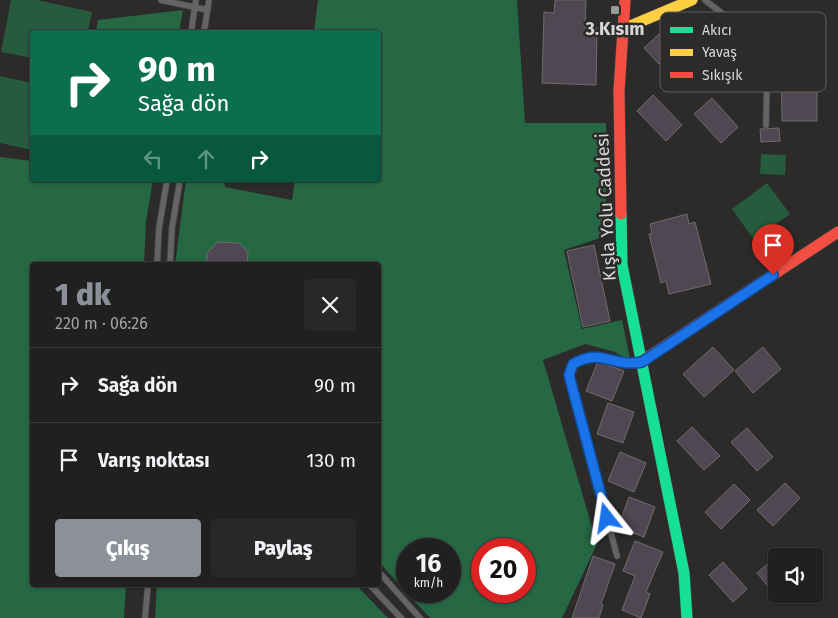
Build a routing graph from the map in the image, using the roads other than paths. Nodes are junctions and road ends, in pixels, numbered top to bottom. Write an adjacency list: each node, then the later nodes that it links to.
1 (161, 0): 6 (lane)
2 (209, 0): 7 (lane)
3 (625, 0): 11 (street, Kışla Yolu Caddesi)
4 (692, 0): 8 (street)
5 (705, 0): 9 (lane)
6 (196, 3): 7 (lane); 12 (lane)
7 (208, 10): 13 (lane)
8 (663, 12)
9 (720, 12)
10 (660, 13): 11 (street)
11 (623, 29): 21 (street, Kışla Yolu Caddesi)
12 (191, 30)
13 (204, 30)
14 (766, 92): 15 (lane)
15 (766, 125)
16 (167, 182): 19 (lane)
17 (180, 182): 20 (lane)
18 (838, 232): 21 (street)
19 (157, 262)
20 (170, 262)
21 (642, 362): 22 (lane); 26 (street, Kışla Yolu Caddesi)
22 (617, 556)
23 (381, 574): 29 (lane)
24 (148, 587): 27 (lane)
25 (372, 587): 28 (lane)
26 (686, 617)
27 (145, 618)
28 (401, 618)
29 (420, 618)

